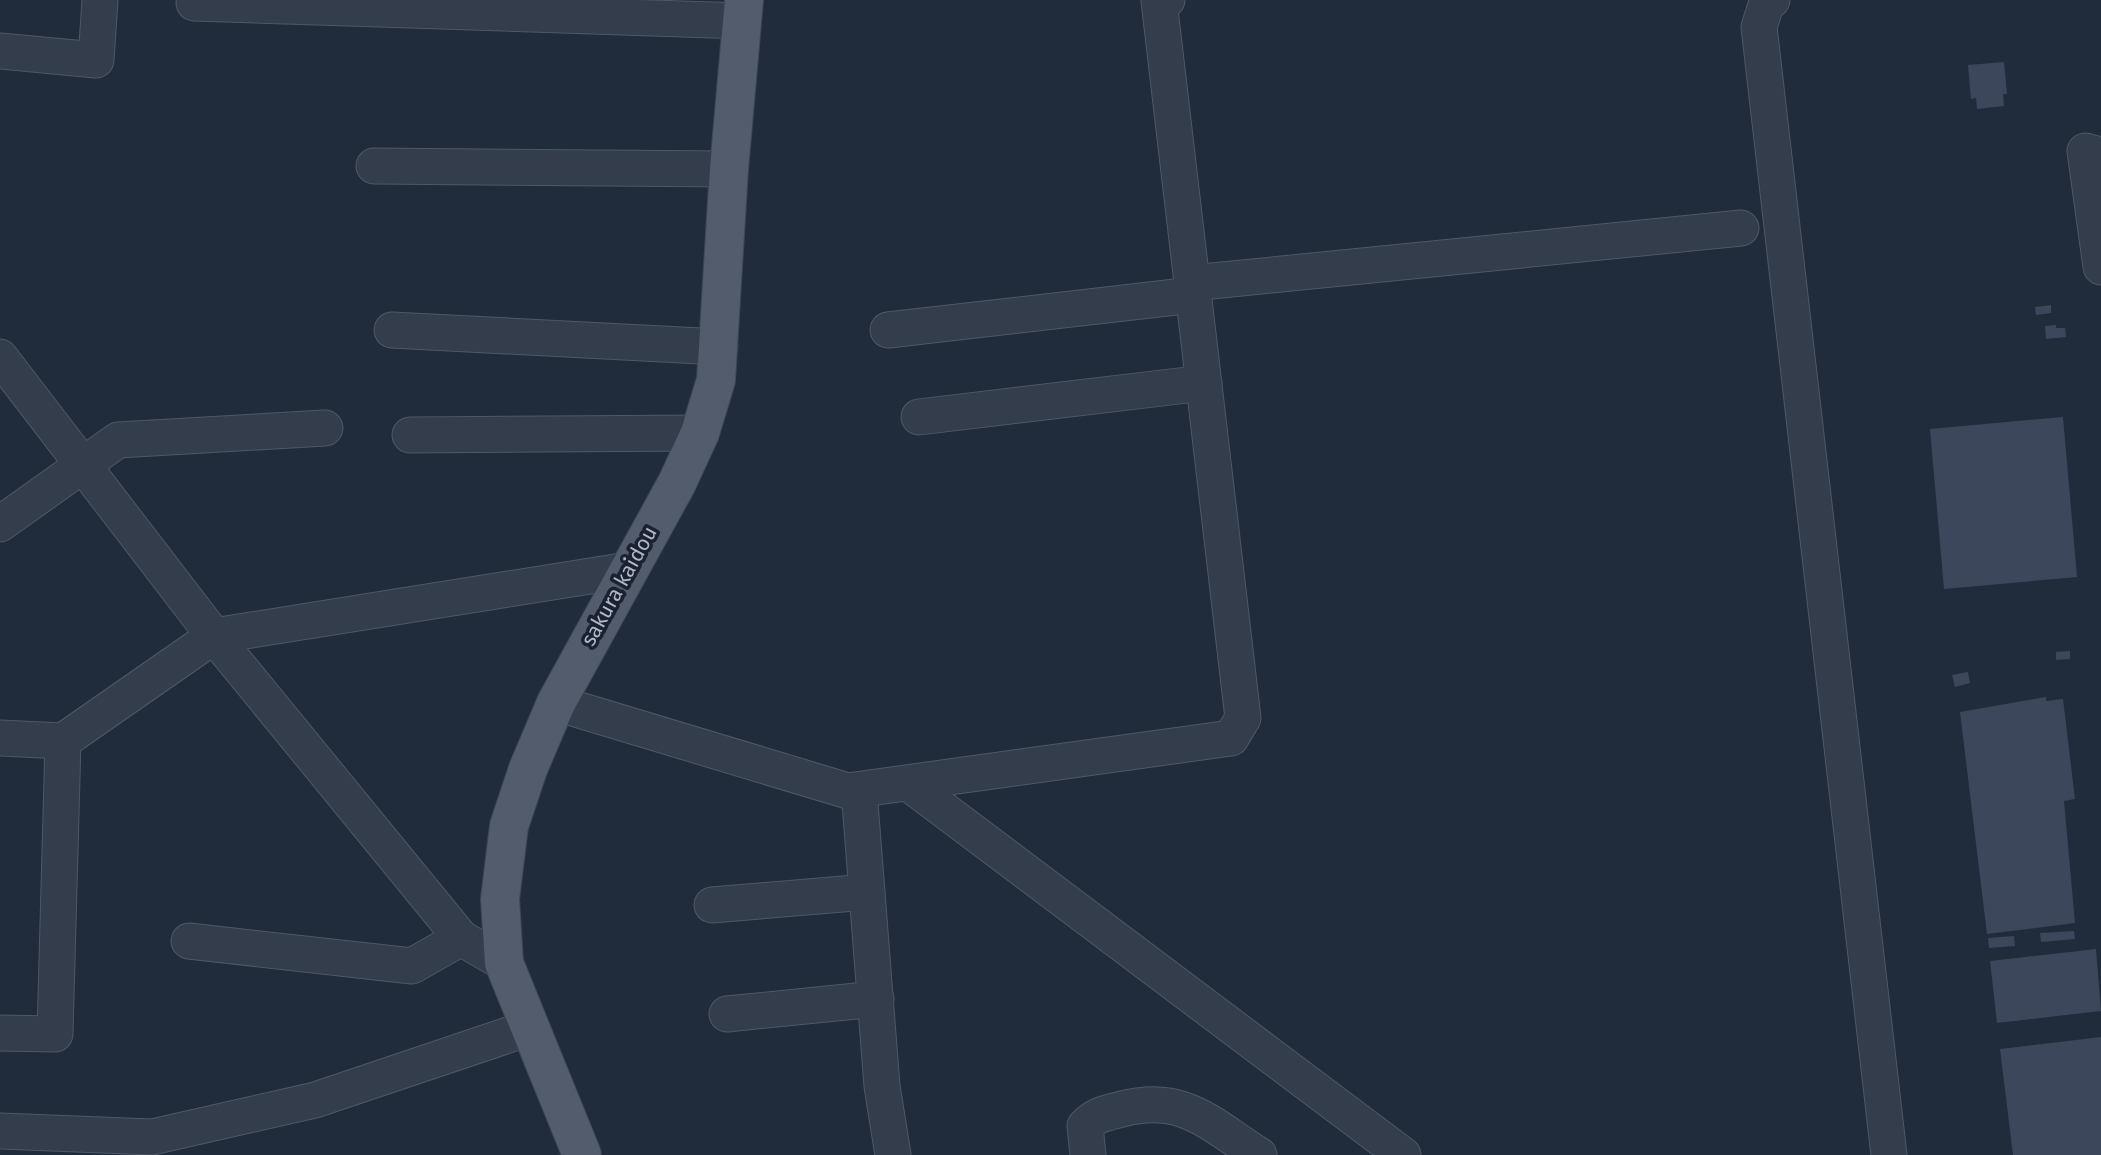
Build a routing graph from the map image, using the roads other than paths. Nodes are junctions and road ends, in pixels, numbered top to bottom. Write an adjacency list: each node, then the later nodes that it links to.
1 (100, 0): 6 (street)
2 (1162, 0): 12 (street)
3 (1772, 0): 46 (street)
4 (194, 3): 5 (street)
5 (743, 10): 9 (main road, sakura kaidou)
6 (0, 51)
7 (2101, 155): 11 (street)
8 (374, 166): 9 (street)
9 (729, 169): 15 (main road, sakura kaidou)
10 (1741, 228): 12 (street)
11 (2101, 267)
12 (1193, 289): 14 (street); 17 (street)
13 (392, 330): 15 (street)
14 (888, 330)
15 (720, 347): 20 (main road, sakura kaidou)
16 (0, 357): 22 (street)
17 (1204, 383): 18 (street); 29 (street)
18 (919, 417)
19 (325, 428): 22 (street)
20 (700, 433): 21 (street); 24 (main road, sakura kaidou)
21 (410, 435)
22 (83, 466): 23 (street); 25 (street)
23 (0, 524)
24 (628, 570): 25 (street); 26 (main road, sakura kaidou)
25 (214, 636): 28 (street); 33 (street)
26 (556, 702): 30 (street); 35 (main road, sakura kaidou)
27 (0, 738): 28 (street)
28 (64, 741): 39 (street)
29 (908, 783): 30 (street); 45 (street)
30 (859, 790): 31 (street)
31 (867, 892): 32 (street); 36 (street)
32 (712, 905)
33 (461, 938): 34 (street); 35 (street)
34 (189, 942)
35 (504, 963): 38 (main road, sakura kaidou)
36 (876, 999): 37 (street); 43 (street)
37 (727, 1014)
38 (529, 1028): 40 (street); 42 (main road, sakura kaidou)
39 (0, 1033)
40 (0, 1131)
41 (1252, 1153): 44 (street)
42 (582, 1155)
43 (893, 1155)
44 (1088, 1155)
45 (1403, 1155)
46 (1889, 1155)

